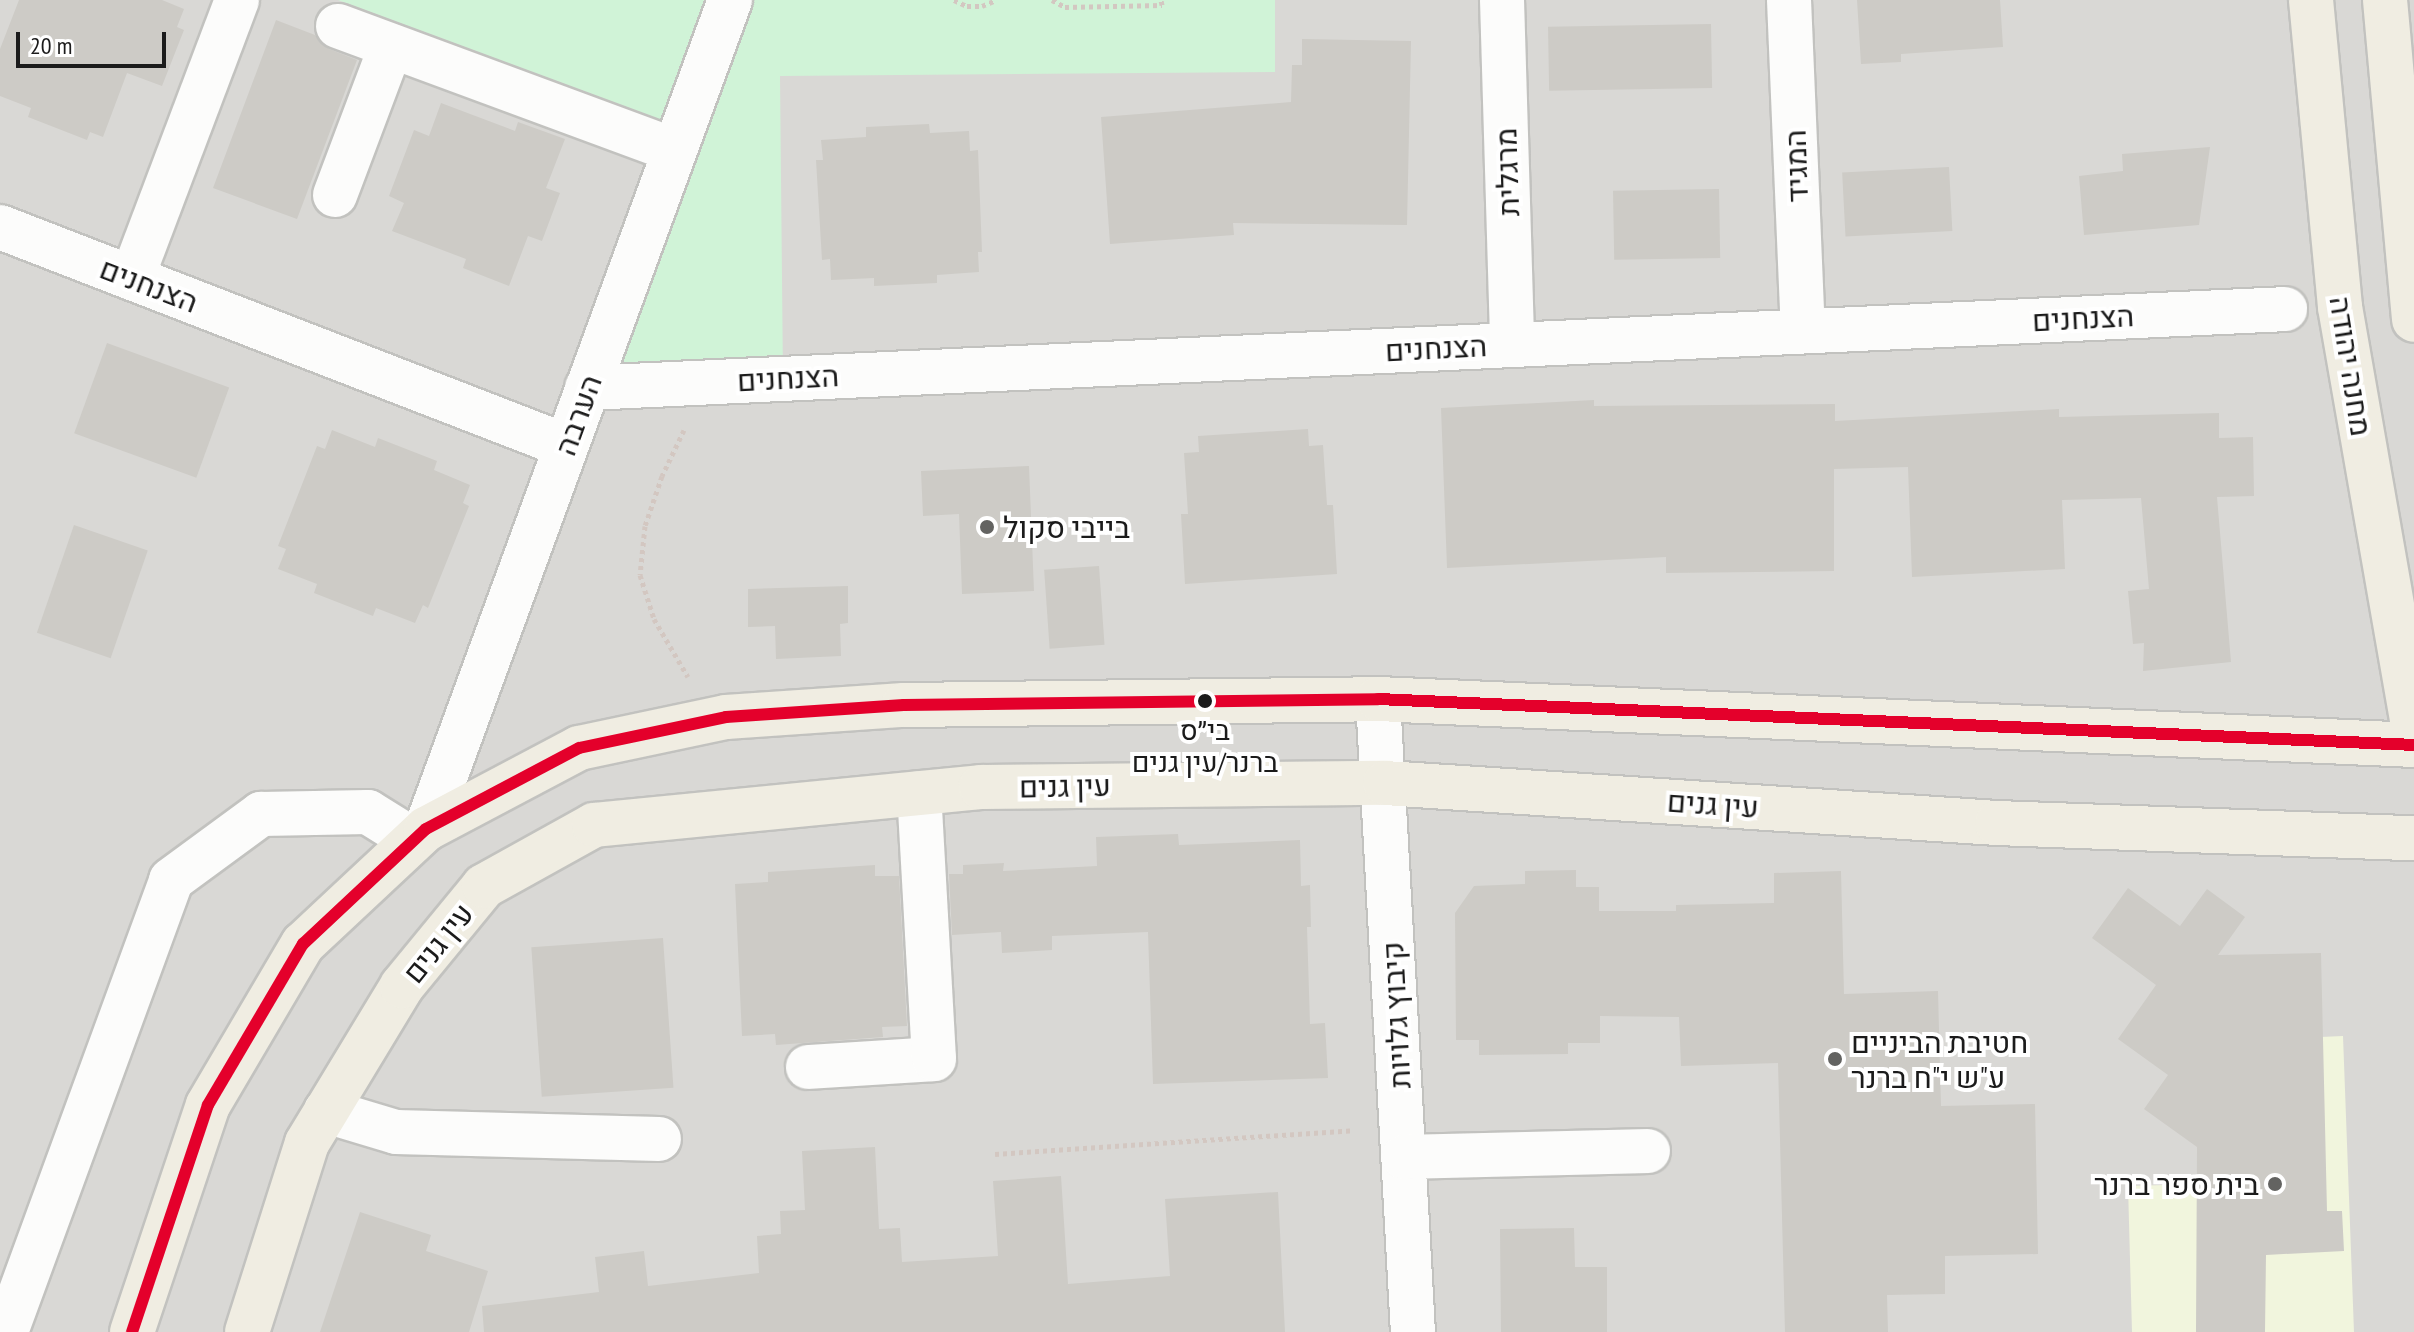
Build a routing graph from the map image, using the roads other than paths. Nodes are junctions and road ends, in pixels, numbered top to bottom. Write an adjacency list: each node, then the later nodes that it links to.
1 (237, 0): 12 (street)
2 (730, 0): 9 (street, הערבה)
3 (1502, 0): 16 (street, מרגלית)
4 (1789, 0): 15 (street, המגיד)
5 (2311, 0): 20 (main road, מחנה יהודה)
6 (2385, 0): 14 (main road)
7 (338, 26): 8 (street)
8 (391, 46): 9 (street); 10 (street)
9 (674, 150): 17 (street, הערבה)
10 (335, 195)
11 (0, 227): 12 (street, הצנחנים)
12 (132, 278): 18 (street, הצנחנים)
13 (2285, 309): 15 (street, הצנחנים)
14 (2414, 320)
15 (1803, 331): 16 (street, הצנחנים)
16 (1512, 345): 17 (street, הצנחנים)
17 (587, 388): 18 (street, הערבה)
18 (566, 446): 24 (street, הערבה)
19 (1378, 699): 21 (main road); 22 (street, קיבוץ גלויות); 24 (main road)
20 (2414, 729)
21 (2414, 745)
22 (1385, 783): 23 (main road, עין גנים); 25 (main road, עין גנים); 29 (street, קיבוץ גלויות)
23 (919, 793): 26 (street); 27 (main road, עין גנים)
24 (420, 835): 31 (street); 32 (main road)
25 (2414, 838)
26 (808, 1067)
27 (326, 1111): 28 (street); 33 (main road, עין גנים)
28 (659, 1139)
29 (1403, 1142): 30 (street); 34 (street, קיבוץ גלויות)
30 (1648, 1151)
31 (6, 1332)
32 (132, 1332)
33 (247, 1332)
34 (1413, 1332)

